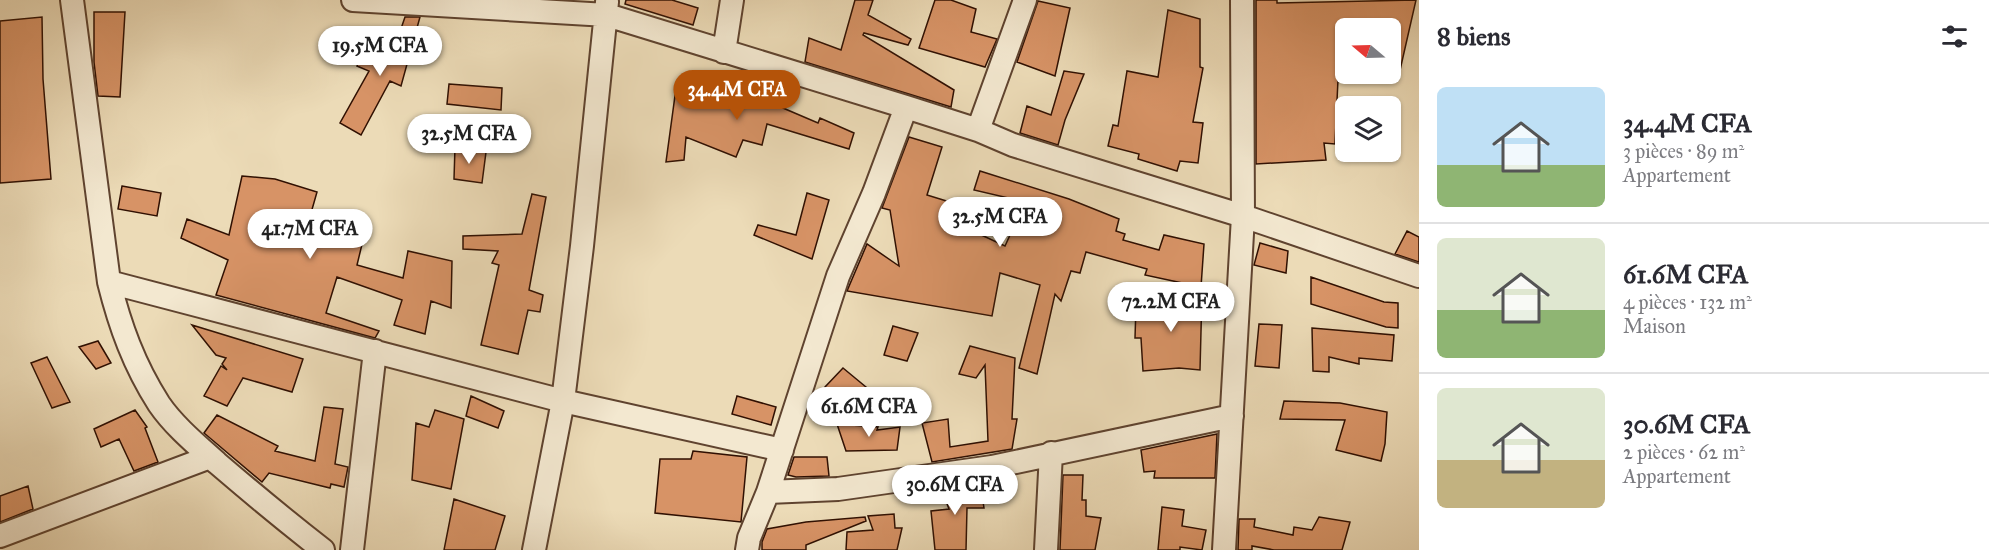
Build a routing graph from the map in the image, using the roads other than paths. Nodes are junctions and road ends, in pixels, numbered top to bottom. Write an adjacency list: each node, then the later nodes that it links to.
1 (72, 0): 12 (street)
2 (353, 0): 6 (street)
3 (732, 0): 7 (street)
4 (1024, 0): 9 (street)
5 (1242, 0): 10 (street)
6 (607, 8): 7 (street); 14 (street)
7 (724, 52): 8 (street)
8 (906, 107): 9 (street); 16 (street)
9 (978, 130): 10 (street)
10 (1243, 216): 11 (street); 15 (street)
11 (1419, 276)
12 (109, 282): 13 (street); 18 (street)
13 (375, 351): 14 (street); 22 (street)
14 (563, 400): 16 (street); 23 (street)
15 (1232, 416): 17 (street); 26 (street)
16 (782, 450): 19 (street)
17 (1051, 453): 19 (street); 25 (street)
18 (210, 457): 20 (street); 21 (street)
19 (768, 492): 24 (street)
20 (0, 536)
21 (323, 550)
22 (352, 550)
23 (534, 550)
24 (747, 550)
25 (1046, 550)
26 (1224, 550)

